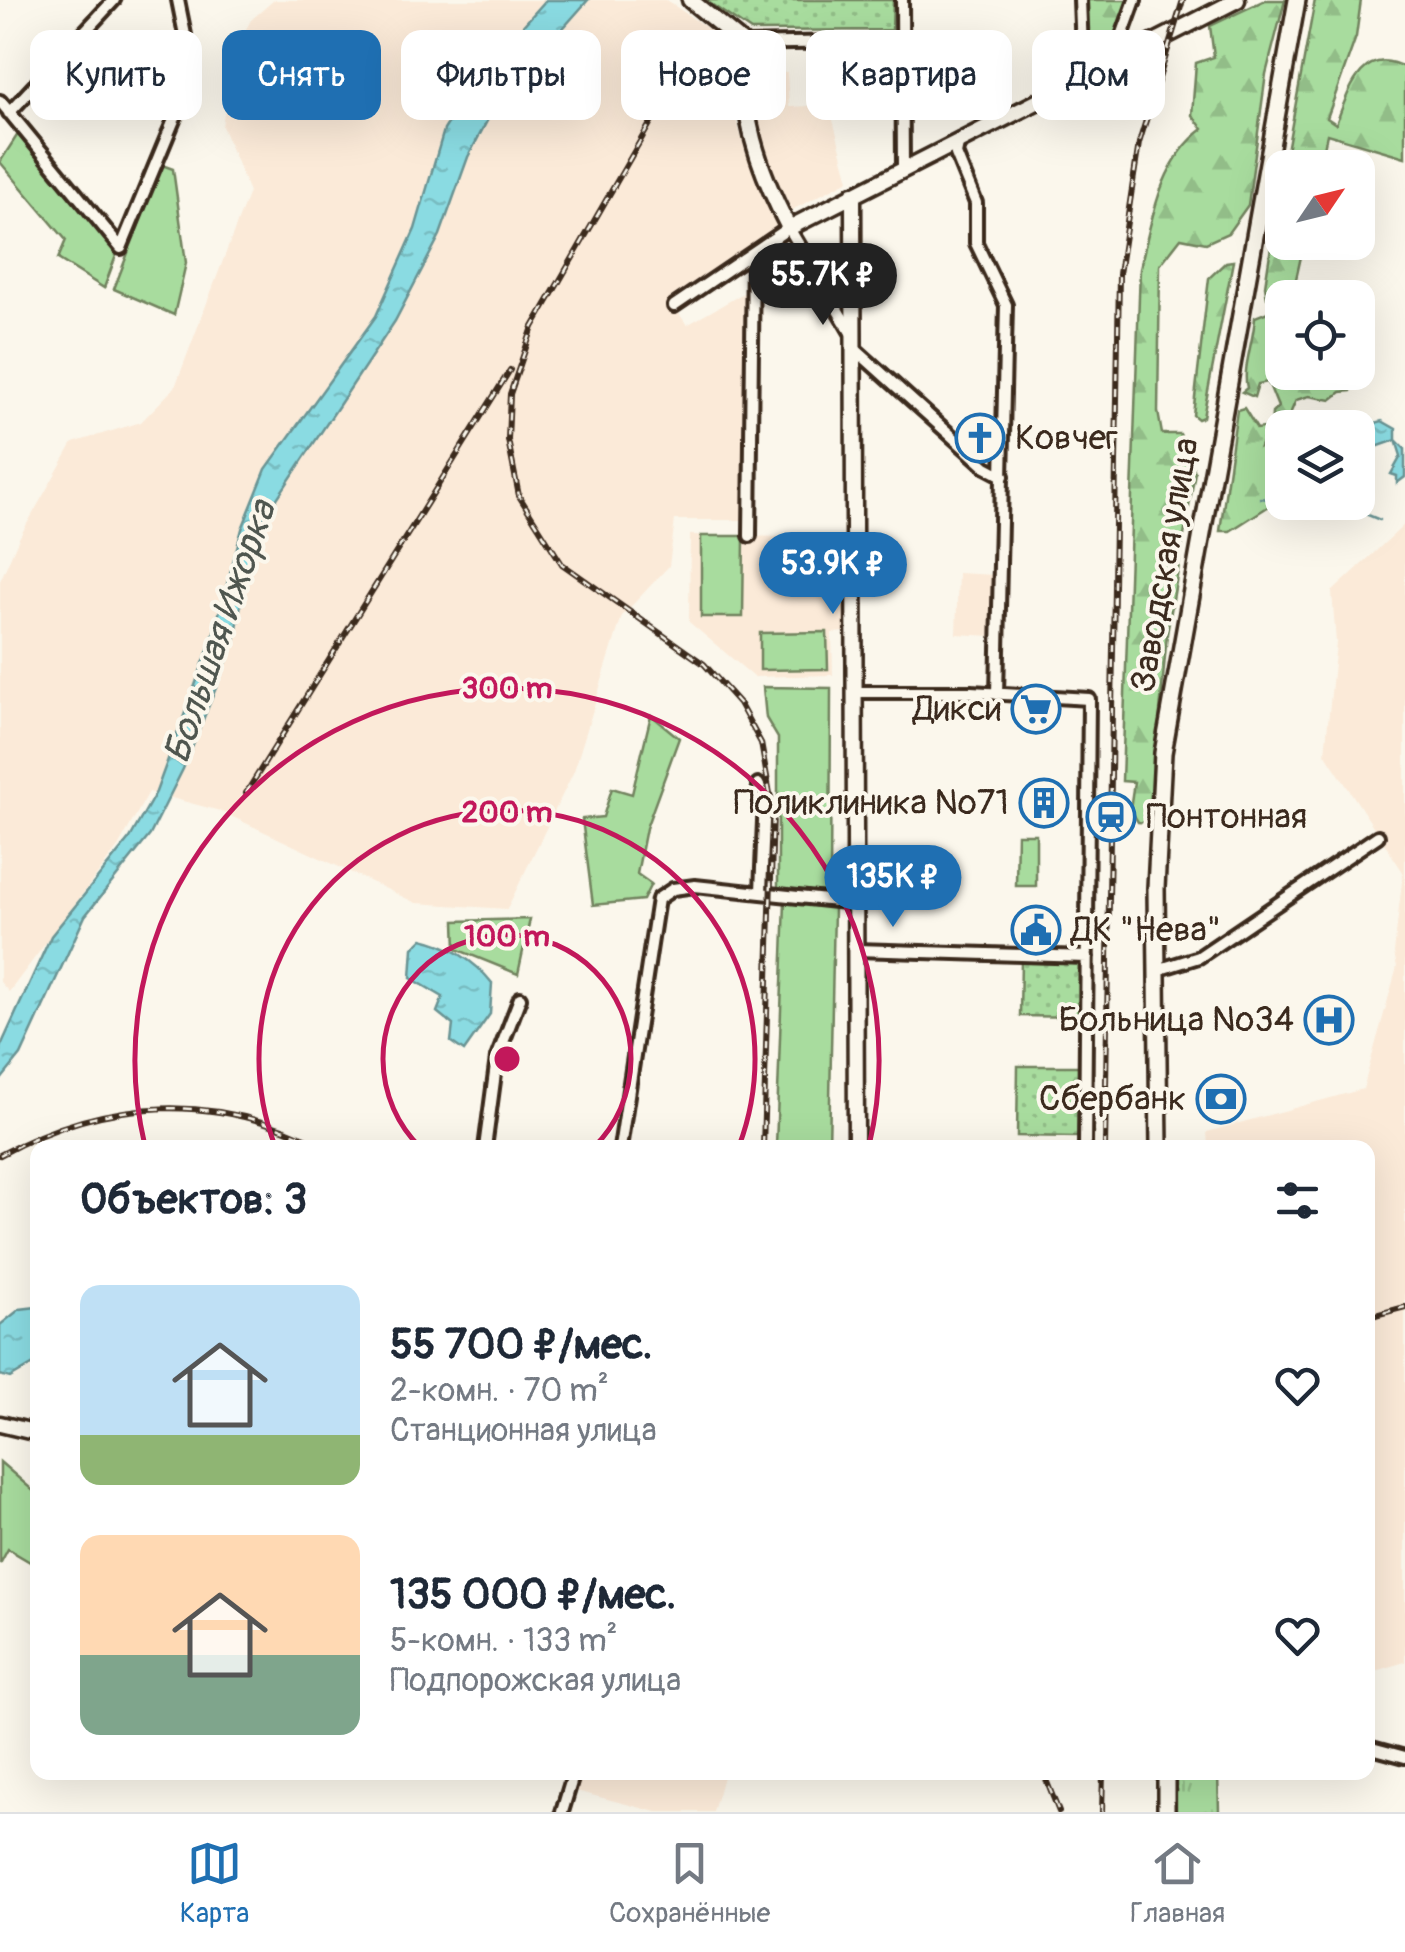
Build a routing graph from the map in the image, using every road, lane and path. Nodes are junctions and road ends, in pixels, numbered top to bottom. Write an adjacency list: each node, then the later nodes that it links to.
1 (114, 0): 16 (street)
2 (178, 0): 16 (street)
3 (690, 0): 9 (street)
4 (902, 0): 10 (street)
5 (1080, 0): 11 (street)
6 (1135, 0): 12 (street)
7 (1236, 0): 13 (street)
8 (1298, 0): 36 (main road, Заводская улица)
9 (727, 30)
10 (902, 30)
11 (1081, 30)
12 (1124, 30)
13 (1165, 35)
14 (0, 101): 16 (street)
15 (1032, 102): 19 (street)
16 (10, 113)
17 (746, 120): 22 (street)
18 (903, 120): 20 (street)
19 (959, 140): 20 (street); 26 (street)
20 (903, 168): 21 (street)
21 (853, 194): 22 (street); 25 (street)
22 (789, 228): 23 (street); 25 (street)
23 (753, 253): 24 (street); 27 (street)
24 (674, 306)
25 (855, 345): 26 (street); 28 (street)
26 (1003, 476): 29 (street)
27 (750, 536)
28 (856, 692): 29 (street); 33 (street)
29 (997, 694): 35 (street)
30 (758, 784): 32 (street)
31 (1378, 836): 36 (street)
32 (761, 891): 33 (street); 39 (street)
33 (855, 903): 34 (street)
34 (856, 950): 35 (street); 40 (street)
35 (1087, 957): 41 (street)
36 (1157, 970): 42 (main road, Заводская улица)
37 (520, 998): 38 (street)
38 (486, 1140)
39 (621, 1140)
40 (856, 1140)
41 (1085, 1140)
42 (1159, 1140)
43 (0, 1424): 44 (street)
44 (30, 1431)
45 (1375, 1750): 46 (street)
46 (1405, 1756)
47 (572, 1780): 49 (street)
48 (1166, 1780): 50 (main road)
49 (562, 1812)
50 (1166, 1812)

